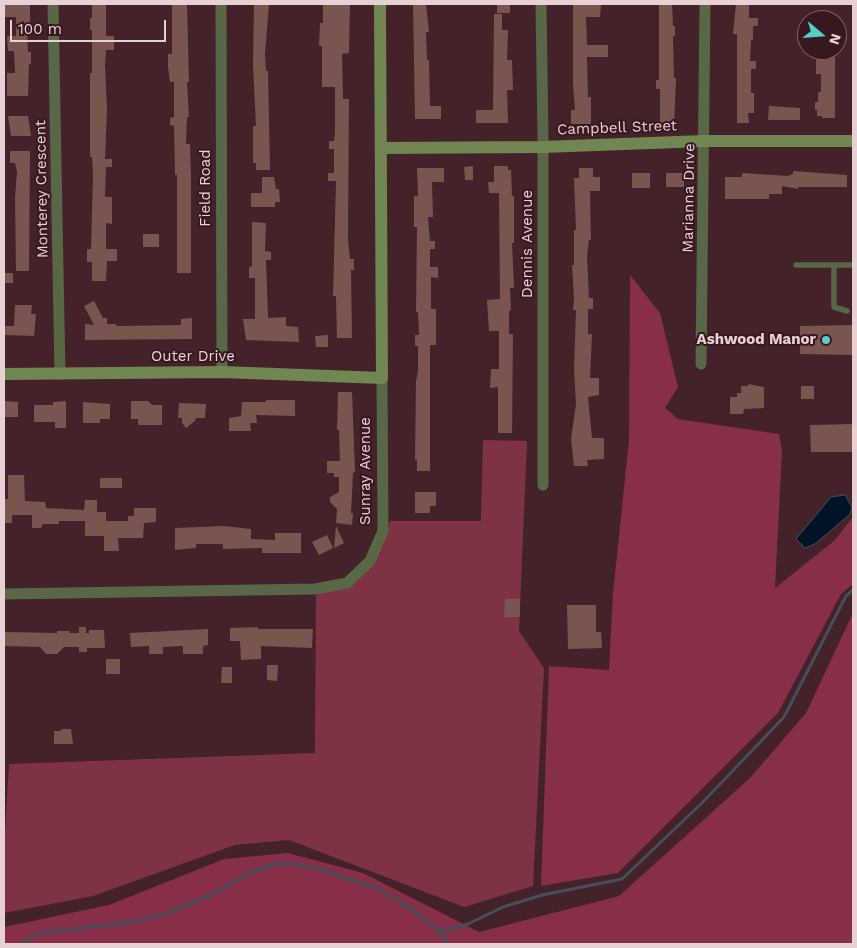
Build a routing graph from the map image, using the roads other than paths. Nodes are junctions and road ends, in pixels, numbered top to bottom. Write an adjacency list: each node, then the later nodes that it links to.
1 (53, 4): 17 (street, Monterey Crescent)
2 (221, 4): 15 (street, Field Road)
3 (380, 4): 9 (street, Sunray Avenue)
4 (541, 4): 8 (street, Dennis Avenue)
5 (706, 4): 6 (street, Marianna Drive)
6 (704, 141): 7 (street, Campbell Street); 8 (street, Campbell Street); 14 (street, Marianna Drive)
7 (853, 142)
8 (543, 146): 9 (street, Campbell Street); 19 (street, Dennis Avenue)
9 (381, 148): 18 (street, Sunray Avenue)
10 (796, 265): 11 (lane)
11 (834, 265): 12 (lane); 13 (lane)
12 (853, 265)
13 (847, 311)
14 (701, 364)
15 (222, 372): 17 (street, Outer Drive); 18 (street, Outer Drive)
16 (4, 374): 17 (street, Outer Drive)
17 (60, 374)
18 (382, 378): 20 (street, Sunray Avenue)
19 (543, 485)
20 (4, 594)

